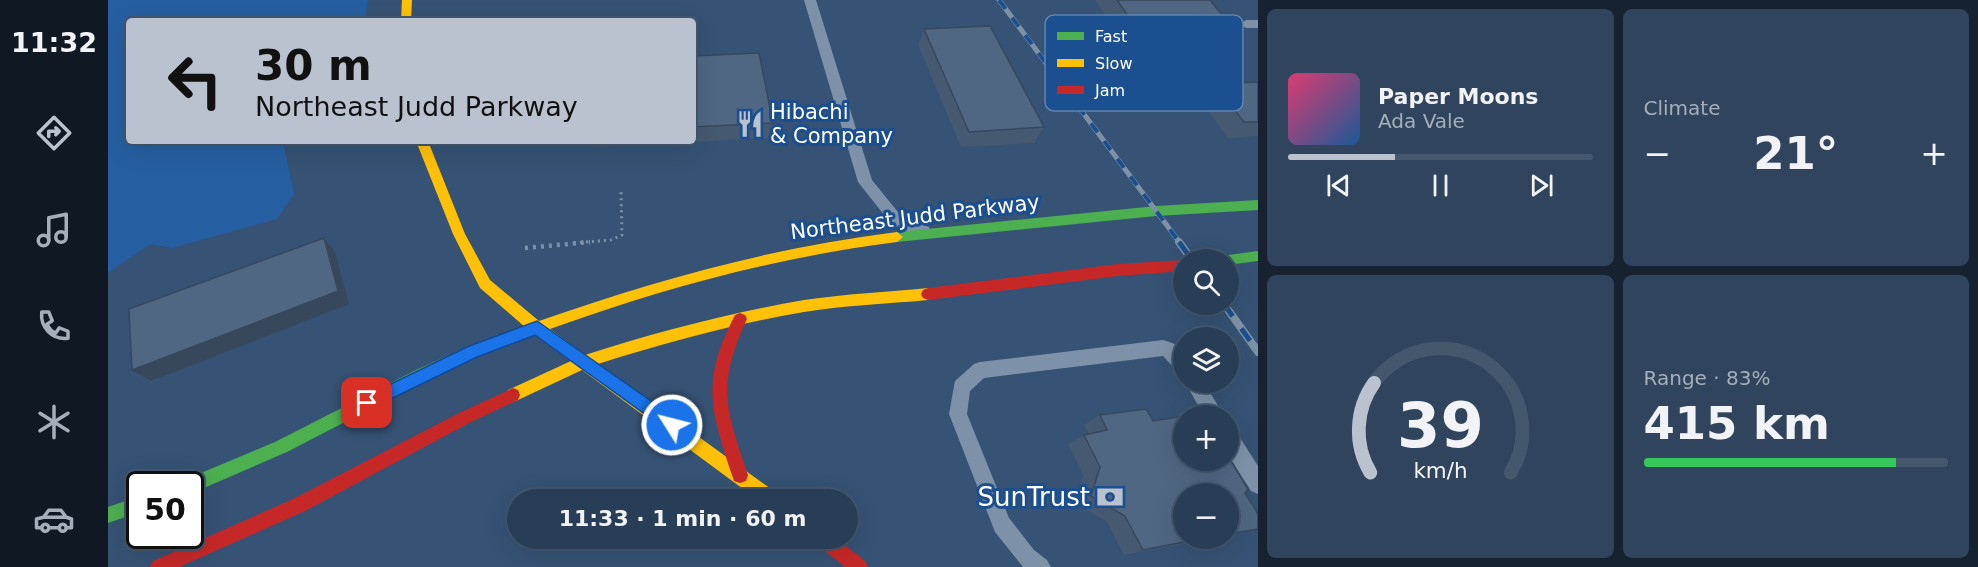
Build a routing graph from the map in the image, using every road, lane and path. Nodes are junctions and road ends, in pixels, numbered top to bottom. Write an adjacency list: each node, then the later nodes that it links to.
1 (407, 0): 3 (main road)
2 (810, 0): 7 (lane)
3 (406, 18)
4 (423, 144): 13 (main road)
5 (621, 192): 8 (path)
6 (1258, 205): 7 (main road, Northeast Judd Parkway)
7 (930, 233): 13 (main road, Northeast Judd Parkway)
8 (525, 248)
9 (1258, 256): 10 (main road)
10 (1239, 259)
11 (1173, 266): 12 (main road)
12 (740, 319): 15 (main road); 17 (main road)
13 (537, 328): 15 (main road); 18 (main road, Northeast Judd Parkway)
14 (1173, 352): 24 (lane)
15 (586, 362): 17 (main road); 25 (main road)
16 (1239, 454): 19 (lane)
17 (740, 475): 20 (main road)
18 (204, 480)
19 (1258, 484)
20 (758, 489)
21 (126, 509): 22 (main road)
22 (108, 515)
23 (836, 549): 26 (main road)
24 (1030, 564)
25 (159, 567)
26 (859, 567)

